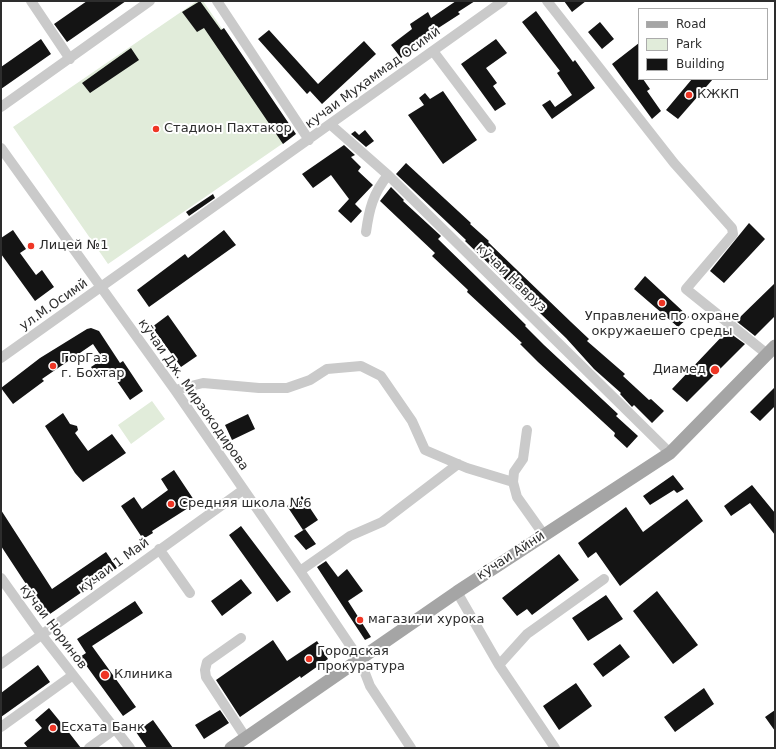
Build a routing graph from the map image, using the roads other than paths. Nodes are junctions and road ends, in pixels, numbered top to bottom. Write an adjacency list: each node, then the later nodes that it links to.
1 (31, 1): 7 (street)
2 (150, 1): 7 (street)
3 (217, 1): 11 (street)
4 (503, 1): 6 (street, кучаи Муҳаммад Осимй)
5 (547, 1): 16 (street)
6 (433, 51): 9 (street, кучаи Муҳаммад Осимй); 10 (street)
7 (70, 59): 8 (street)
8 (1, 107)
9 (331, 125): 11 (street, кучаи Муҳаммад Осимй); 13 (street, кӯчаи Навруз)
10 (491, 128)
11 (309, 140): 15 (street, кучаи Муҳаммад Осимй)
12 (1, 148): 15 (street, кӯчаи Дж. Мирзокодирова)
13 (388, 175): 14 (street); 20 (street, кӯчаи Навруз)
14 (366, 232)
15 (102, 287): 17 (street, ул.М.Осимй); 18 (street, кӯчаи Дж. Мирзокодирова)
16 (771, 350): 20 (main road, кӯчаи Айнӣ)
17 (1, 358)
18 (176, 390): 21 (street); 23 (street, кӯчаи Дж. Мирзокодирова)
19 (527, 430): 22 (street)
20 (670, 453): 24 (main road, кӯчаи Айнӣ)
21 (458, 464): 22 (street); 26 (street)
22 (513, 482): 24 (street)
23 (243, 490): 25 (street, кӯчаи 1 Май); 26 (street, кӯчаи Дж. Мирзокодирова)
24 (544, 535): 29 (main road, кӯчаи Айнӣ)
25 (159, 549): 30 (street); 31 (street, кӯчаи 1 Май)
26 (300, 571): 33 (street, кӯчаи Дж. Мирзокодирова)
27 (1, 578): 31 (street, кӯчаи Норинов)
28 (604, 579): 35 (street)
29 (457, 592): 33 (main road, кӯчаи Айнӣ); 35 (street)
30 (190, 593)
31 (41, 634): 34 (street, кӯчаи 1 Май); 36 (street, кӯчаи Норинов)
32 (241, 638): 39 (street)
33 (360, 660): 39 (main road, кӯчаи Айнӣ); 43 (street, кӯчаи Дж. Мирзокодирова)
34 (1, 664)
35 (499, 665): 44 (street)
36 (73, 675): 37 (street); 38 (street, кӯчаи Норинов)
37 (1, 727)
38 (115, 729): 40 (street); 41 (street, кӯчаи Норинов)
39 (246, 738): 42 (main road, кӯчаи Айнӣ)
40 (89, 748)
41 (130, 748)
42 (231, 748)
43 (411, 748)
44 (555, 748)

